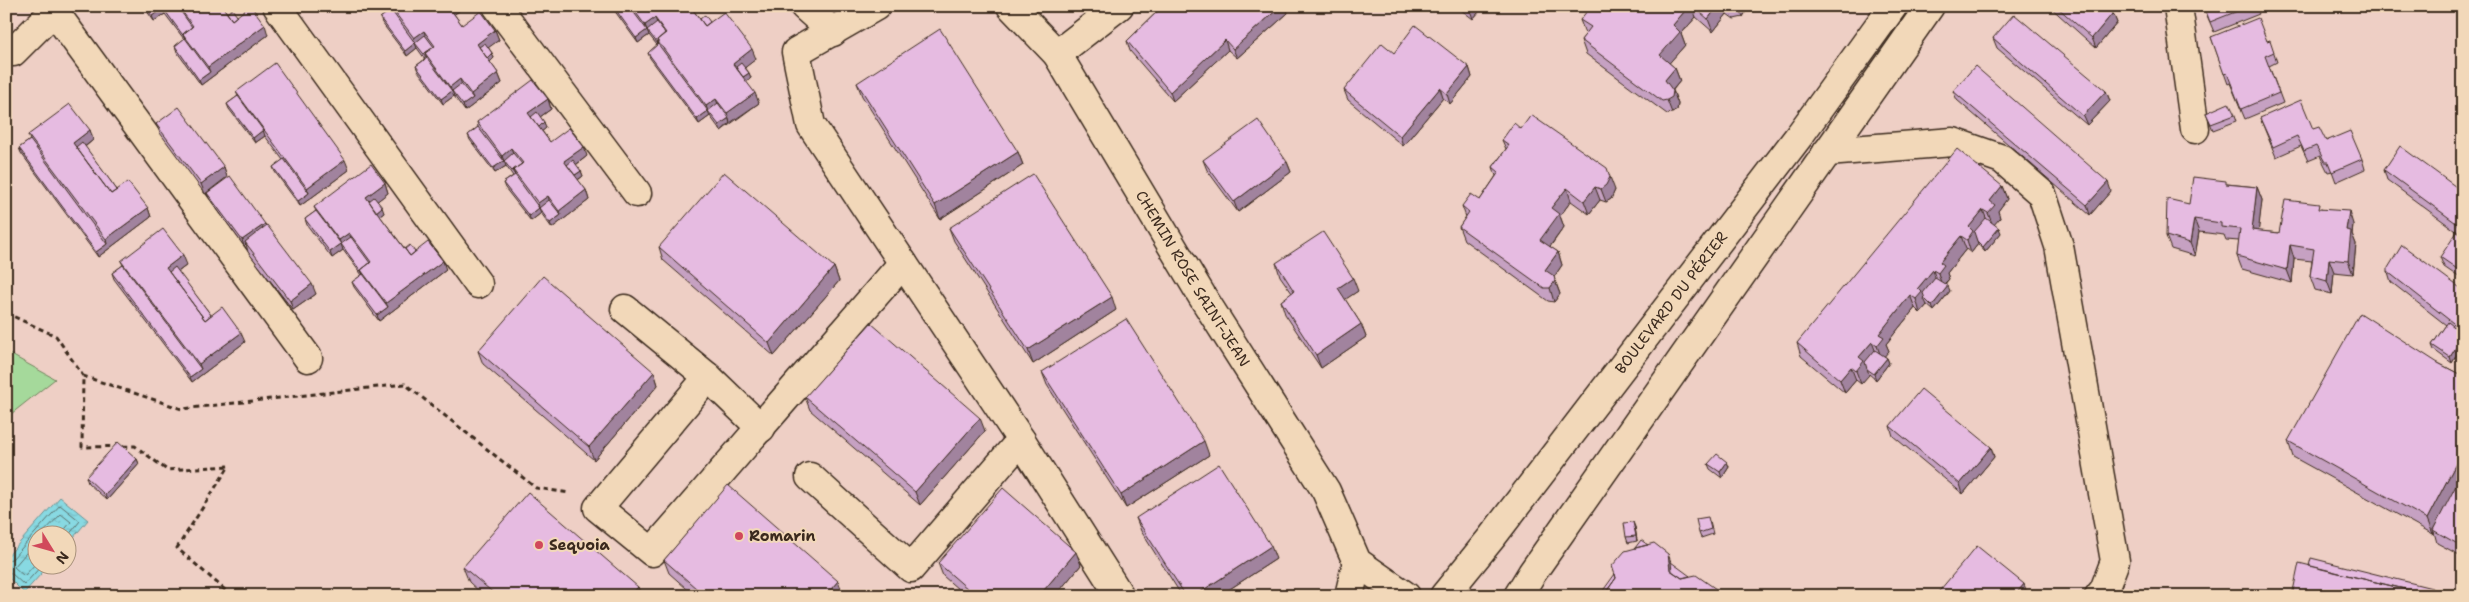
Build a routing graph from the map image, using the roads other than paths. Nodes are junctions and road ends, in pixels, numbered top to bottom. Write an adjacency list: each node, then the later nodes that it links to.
1 (277, 6): 18 (street)
2 (497, 6): 16 (street)
3 (804, 6): 11 (street)
4 (876, 6): 11 (street)
5 (1011, 6): 13 (street, CHEMIN ROSE SAINT-JEAN)
6 (1119, 6): 13 (street)
7 (1893, 6): 31 (street, BOULEVARD DU PÉRIER)
8 (1930, 6): 15 (street)
9 (2178, 6): 14 (street)
10 (57, 9): 12 (street); 20 (street)
11 (833, 32): 17 (street)
12 (6, 50)
13 (1058, 54): 25 (street, CHEMIN ROSE SAINT-JEAN)
14 (2195, 129)
15 (1827, 152): 32 (street); 33 (street)
16 (636, 192)
17 (903, 264): 22 (street); 23 (street)
18 (478, 284)
19 (625, 309): 21 (street)
20 (308, 358)
21 (708, 376): 22 (street); 22 (street)
22 (761, 428)
23 (1021, 440): 24 (street); 26 (street)
24 (810, 476)
25 (1357, 562): 27 (street); 28 (street)
26 (1120, 596)
27 (1349, 596)
28 (1406, 596)
29 (1410, 596): 30 (street)
30 (1436, 596)
31 (1444, 596)
32 (1518, 596)
33 (2099, 596)

